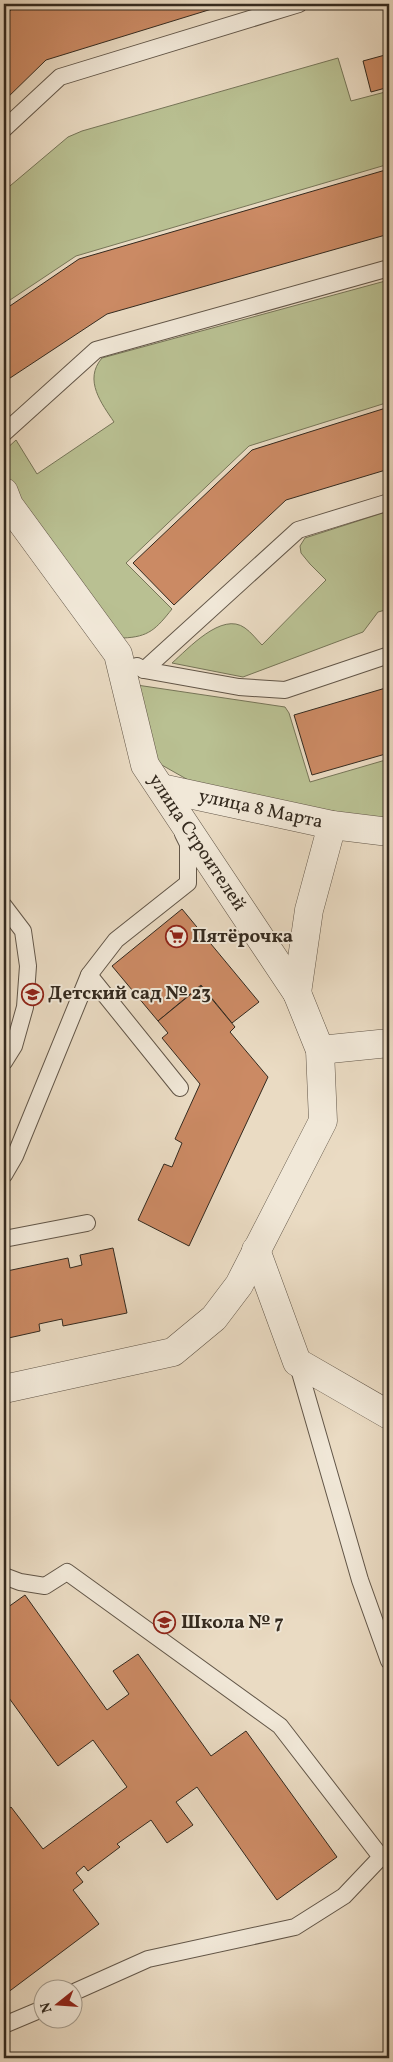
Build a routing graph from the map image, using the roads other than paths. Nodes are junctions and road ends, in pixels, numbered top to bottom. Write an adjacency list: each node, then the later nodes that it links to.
1 (299, 4): 2 (lane)
2 (4, 129)
3 (389, 268): 4 (lane)
4 (4, 433)
5 (6, 502): 7 (street, улица Строителей)
6 (389, 502): 9 (lane)
7 (118, 654): 9 (lane); 10 (street, улица Строителей)
8 (389, 654): 9 (lane)
9 (144, 670)
10 (161, 788): 11 (street, улица 8 Марта); 14 (lane); 15 (street, улица Строителей)
11 (332, 825): 12 (street, улица 8 Марта); 15 (street, улица 8 Марта)
12 (389, 832)
13 (4, 906): 18 (lane)
14 (89, 975): 19 (lane); 20 (lane)
15 (297, 993): 17 (street, улица Строителей)
16 (389, 1043): 17 (street)
17 (320, 1050): 23 (street, улица Строителей)
18 (4, 1062)
19 (180, 1088)
20 (4, 1175)
21 (87, 1223): 22 (lane)
22 (4, 1239)
23 (256, 1250): 24 (street); 25 (street, улица Строителей)
24 (297, 1362): 26 (street); 28 (lane)
25 (4, 1389)
26 (389, 1415)
27 (4, 1576): 29 (lane)
28 (389, 1661)
29 (385, 1855): 30 (lane)
30 (82, 1989)
31 (32, 2013): 32 (lane)
32 (4, 2025)

